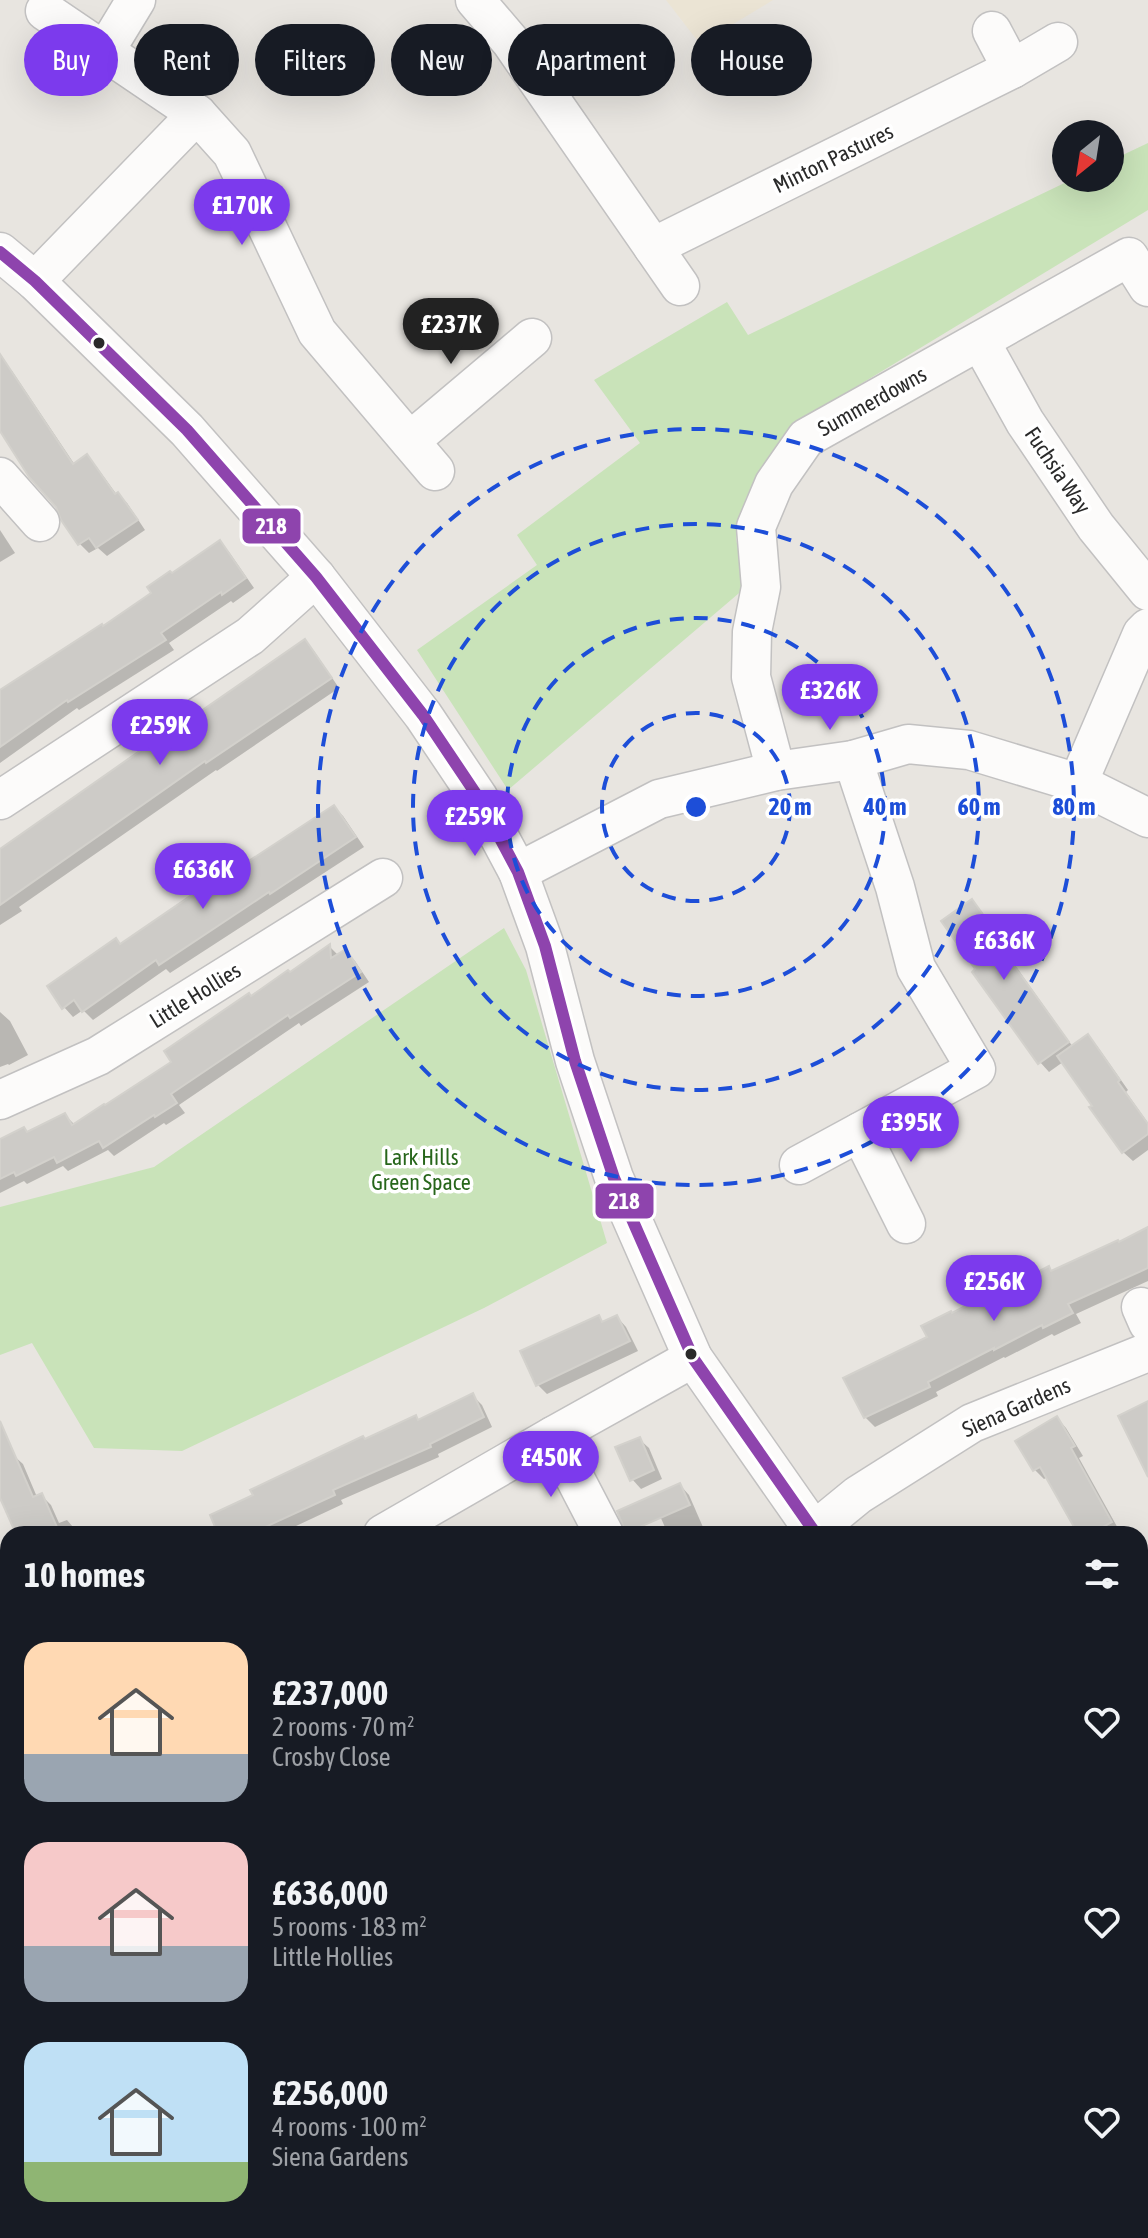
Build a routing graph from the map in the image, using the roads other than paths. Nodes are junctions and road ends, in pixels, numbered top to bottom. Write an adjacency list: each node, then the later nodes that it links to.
1 (136, 0): 5 (street)
2 (475, 0): 11 (street)
3 (45, 11): 4 (street)
4 (64, 24)
5 (118, 30)
6 (992, 31): 9 (street)
7 (1058, 42): 9 (street, Minton Pastures)
8 (118, 60): 10 (street)
9 (1012, 69): 11 (street, Minton Pastures)
10 (197, 114): 13 (street); 18 (street)
11 (653, 247): 14 (street)
12 (0, 252): 13 (street)
13 (35, 281): 22 (street)
14 (680, 286)
15 (1148, 287): 17 (street, Summerdowns)
16 (532, 338): 18 (street)
17 (980, 341): 23 (street, Fuchsia Way); 26 (street, Summerdowns)
18 (410, 441): 19 (street)
19 (435, 471)
20 (0, 477): 21 (street)
21 (40, 522)
22 (316, 577): 28 (street); 30 (street)
23 (1148, 591)
24 (1148, 628): 27 (street)
25 (853, 760): 26 (street); 27 (street); 33 (street)
26 (776, 771): 30 (street)
27 (1078, 783): 29 (street)
28 (0, 800)
29 (1148, 818)
30 (518, 872): 37 (street)
31 (383, 878): 32 (street, Little Hollies)
32 (0, 1100)
33 (860, 1132): 34 (street); 35 (street)
34 (799, 1165)
35 (906, 1224)
36 (1148, 1352): 42 (street, Siena Gardens)
37 (693, 1358): 38 (street); 41 (street)
38 (553, 1436): 39 (street); 40 (street)
39 (397, 1526)
40 (600, 1526)
41 (811, 1526)
42 (822, 1526)

